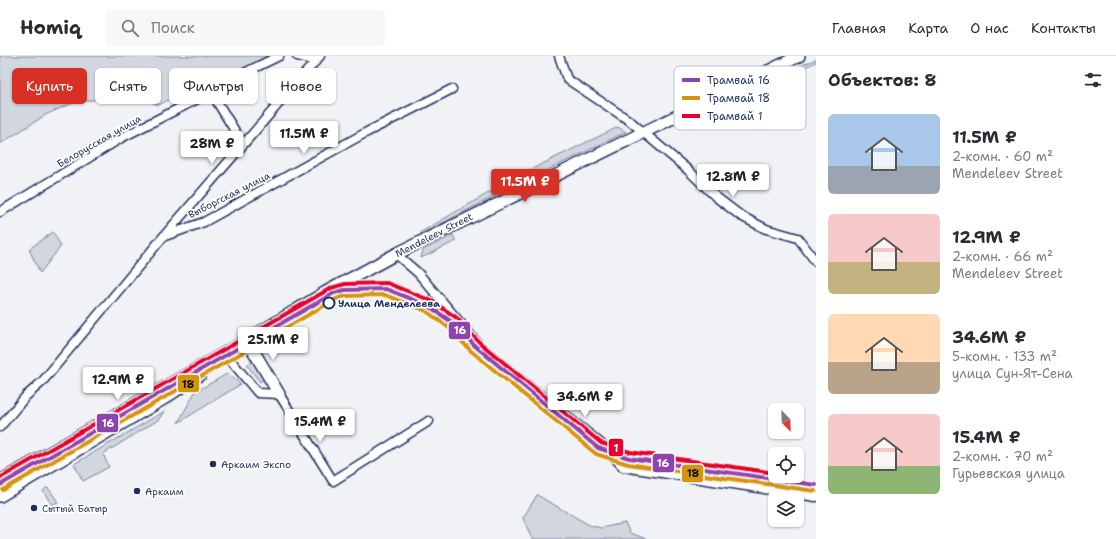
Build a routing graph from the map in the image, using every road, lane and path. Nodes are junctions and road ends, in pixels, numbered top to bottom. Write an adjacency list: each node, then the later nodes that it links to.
1 (279, 56): 7 (street, Белорусская улица)
2 (297, 56): 5 (street)
3 (558, 56): 12 (street)
4 (799, 56): 6 (main road, Mendeleev Street)
5 (318, 58): 13 (street)
6 (778, 66)
7 (254, 68)
8 (452, 89): 15 (street, Выборгская улица)
9 (188, 104): 14 (street, Белорусская улица)
10 (218, 104): 13 (street)
11 (674, 117): 12 (main road, Mendeleev Street)
12 (643, 132): 16 (main road, Mendeleev Street); 17 (street)
13 (243, 144): 15 (street)
14 (0, 212)
15 (163, 236): 22 (street)
16 (396, 254): 18 (main road, Mendeleev Street); 25 (street)
17 (816, 262)
18 (247, 340): 19 (main road, Mendeleev Street); 20 (main road); 23 (main road, Mendeleev Street)
19 (227, 356): 20 (street); 24 (main road, Mendeleev Street)
20 (279, 394): 21 (street)
21 (429, 421)
22 (0, 427)
23 (0, 481)
24 (0, 496)
25 (816, 497)

